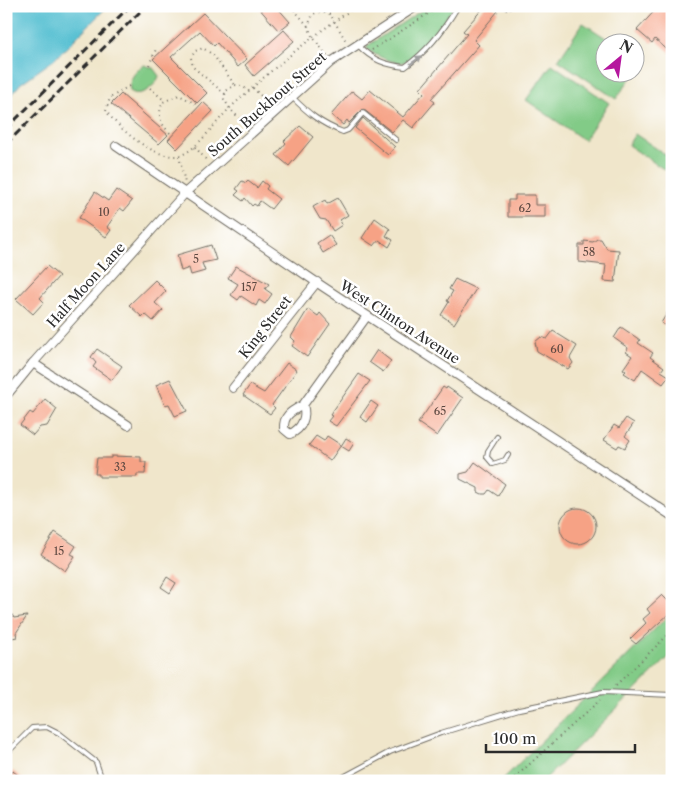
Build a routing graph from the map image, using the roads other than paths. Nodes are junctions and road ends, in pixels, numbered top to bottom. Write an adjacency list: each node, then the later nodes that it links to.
1 (417, 6): 3 (street, South Buckhout Street)
2 (458, 6): 3 (lane, one-way to 2)
3 (358, 46): 4 (street, South Buckhout Street)
4 (292, 97): 5 (lane); 7 (street, South Buckhout Street)
5 (396, 140)
6 (116, 146): 7 (street, West Clinton Avenue)
7 (186, 192): 8 (street, West Clinton Avenue); 10 (street, Half Moon Lane)
8 (317, 282): 9 (street, West Clinton Avenue); 11 (street, King Street)
9 (368, 316): 13 (street); 17 (street, West Clinton Avenue)
10 (33, 363): 12 (street, Half Moon Lane); 14 (street)
11 (233, 388)
12 (6, 396)
13 (303, 405)
14 (128, 425)
15 (496, 437): 16 (lane)
16 (508, 455)
17 (672, 516)
18 (672, 695): 21 (lane)
19 (6, 754): 20 (lane)
20 (100, 781)
21 (336, 781)

